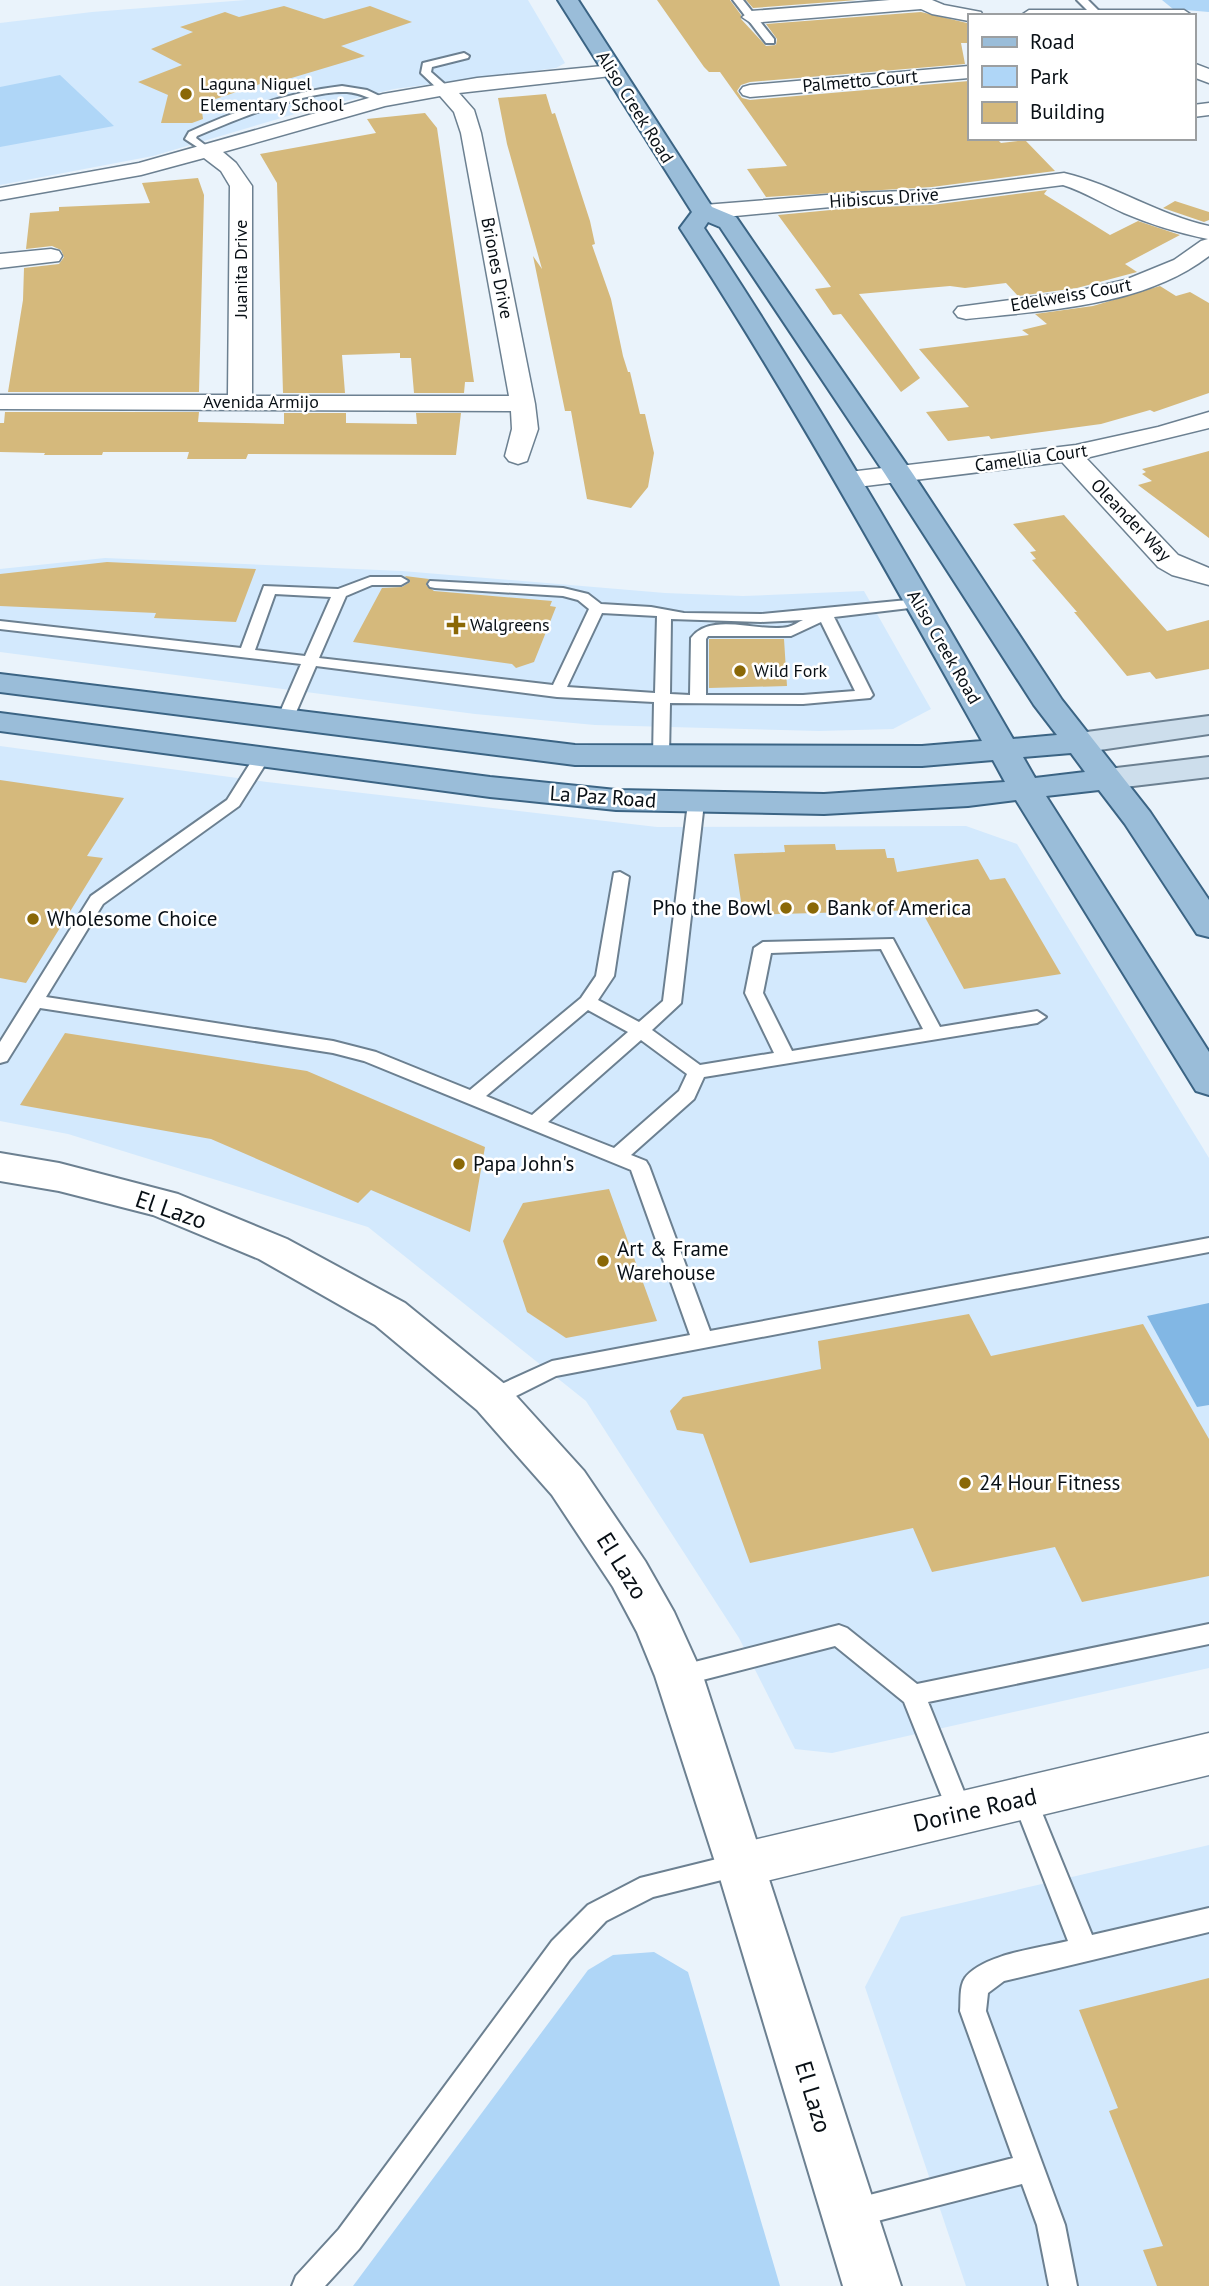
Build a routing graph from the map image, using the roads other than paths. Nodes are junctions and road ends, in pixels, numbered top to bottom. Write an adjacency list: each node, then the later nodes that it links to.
1 (568, 0): 10 (main road, Aliso Creek Road)
2 (738, 0): 7 (lane)
3 (1082, 0): 5 (lane)
4 (919, 1): 6 (street); 7 (street)
5 (1097, 14)
6 (968, 15)
7 (751, 17): 8 (lane)
8 (770, 41)
9 (464, 56): 12 (lane)
10 (613, 71): 12 (street); 16 (main road, Aliso Creek Road)
11 (968, 72): 13 (street, Palmetto Court)
12 (444, 89): 14 (street); 24 (street, Briones Drive)
13 (750, 91)
14 (208, 151): 15 (street); 22 (street, Juanita Drive)
15 (0, 194)
16 (704, 212): 17 (street, Hibiscus Drive); 28 (main road, Aliso Creek Road); 29 (main road, Aliso Creek Road)
17 (1209, 233)
18 (1209, 246): 21 (street, Edelweiss Court)
19 (51, 256): 20 (street)
20 (0, 261)
21 (965, 312)
22 (240, 401): 23 (street, Avenida Armijo); 24 (street, Avenida Armijo)
23 (0, 402)
24 (523, 404): 27 (street, Briones Drive)
25 (1209, 419): 26 (street, Camellia Court)
26 (1069, 455): 28 (street, Camellia Court); 30 (street, Oleander Way)
27 (518, 456)
28 (899, 474): 29 (street, Camellia Court); 51 (main road, Aliso Creek Road)
29 (849, 480): 34 (main road, Aliso Creek Road)
30 (1204, 576)
31 (401, 581): 33 (lane)
32 (435, 584): 35 (lane)
33 (340, 593): 39 (lane); 40 (lane)
34 (918, 603): 37 (lane); 52 (main road, Aliso Creek Road)
35 (597, 608): 36 (lane); 43 (lane)
36 (664, 614): 37 (lane); 44 (lane)
37 (825, 614): 45 (lane); 45 (lane)
38 (0, 625): 39 (lane)
39 (246, 654): 40 (lane)
40 (310, 661): 43 (lane); 47 (lane)
41 (0, 683): 42 (main road, La Paz Road)
42 (74, 692): 46 (main road); 47 (main road, La Paz Road)
43 (557, 692): 44 (lane)
44 (664, 696): 45 (lane); 55 (lane)
45 (698, 698)
46 (0, 699)
47 (286, 717): 50 (main road); 53 (main road, La Paz Road)
48 (0, 722): 50 (main road, La Paz Road)
49 (1209, 725): 51 (main road, La Paz Road)
50 (31, 726): 54 (main road, La Paz Road)
51 (1079, 743): 52 (main road, La Paz Road); 57 (main road, Aliso Creek Road)
52 (1003, 750): 55 (main road, La Paz Road); 58 (main road, Aliso Creek Road)
53 (575, 755): 54 (main road); 55 (main road, La Paz Road)
54 (262, 757): 59 (main road, La Paz Road); 62 (lane)
55 (661, 757)
56 (1209, 766): 57 (main road, La Paz Road)
57 (1108, 779): 58 (main road, La Paz Road); 61 (main road, Aliso Creek Road)
58 (1026, 790): 59 (main road, La Paz Road); 70 (main road, Aliso Creek Road)
59 (696, 803): 65 (lane)
60 (620, 877): 63 (lane)
61 (1209, 926)
62 (35, 1001): 67 (lane); 71 (lane)
63 (587, 1002): 65 (lane); 71 (lane)
64 (1037, 1017): 66 (lane)
65 (642, 1032): 69 (lane); 72 (lane)
66 (934, 1034): 68 (lane); 68 (lane)
67 (0, 1057)
68 (786, 1058): 69 (lane)
69 (697, 1072): 73 (lane)
70 (1209, 1082)
71 (473, 1097): 72 (lane)
72 (536, 1122): 73 (lane)
73 (618, 1156): 76 (lane)
74 (0, 1167): 77 (street, El Lazo)
75 (1209, 1245): 76 (lane)
76 (703, 1341): 77 (lane)
77 (492, 1398): 79 (street, El Lazo)
78 (1209, 1634): 80 (lane)
79 (679, 1676): 80 (lane); 84 (street, El Lazo)
80 (913, 1695): 83 (lane)
81 (1209, 1754): 82 (street, Dorine Road)
82 (1024, 1798): 83 (street, Dorine Road); 86 (lane)
83 (961, 1814): 84 (street, Dorine Road)
84 (741, 1865): 88 (street, El Lazo); 89 (lane)
85 (1209, 1920): 86 (lane)
86 (1085, 1950): 87 (lane)
87 (1030, 2168): 88 (lane); 91 (lane)
88 (849, 2214): 90 (street, El Lazo)
89 (306, 2286)
90 (872, 2286)
91 (1063, 2286)

